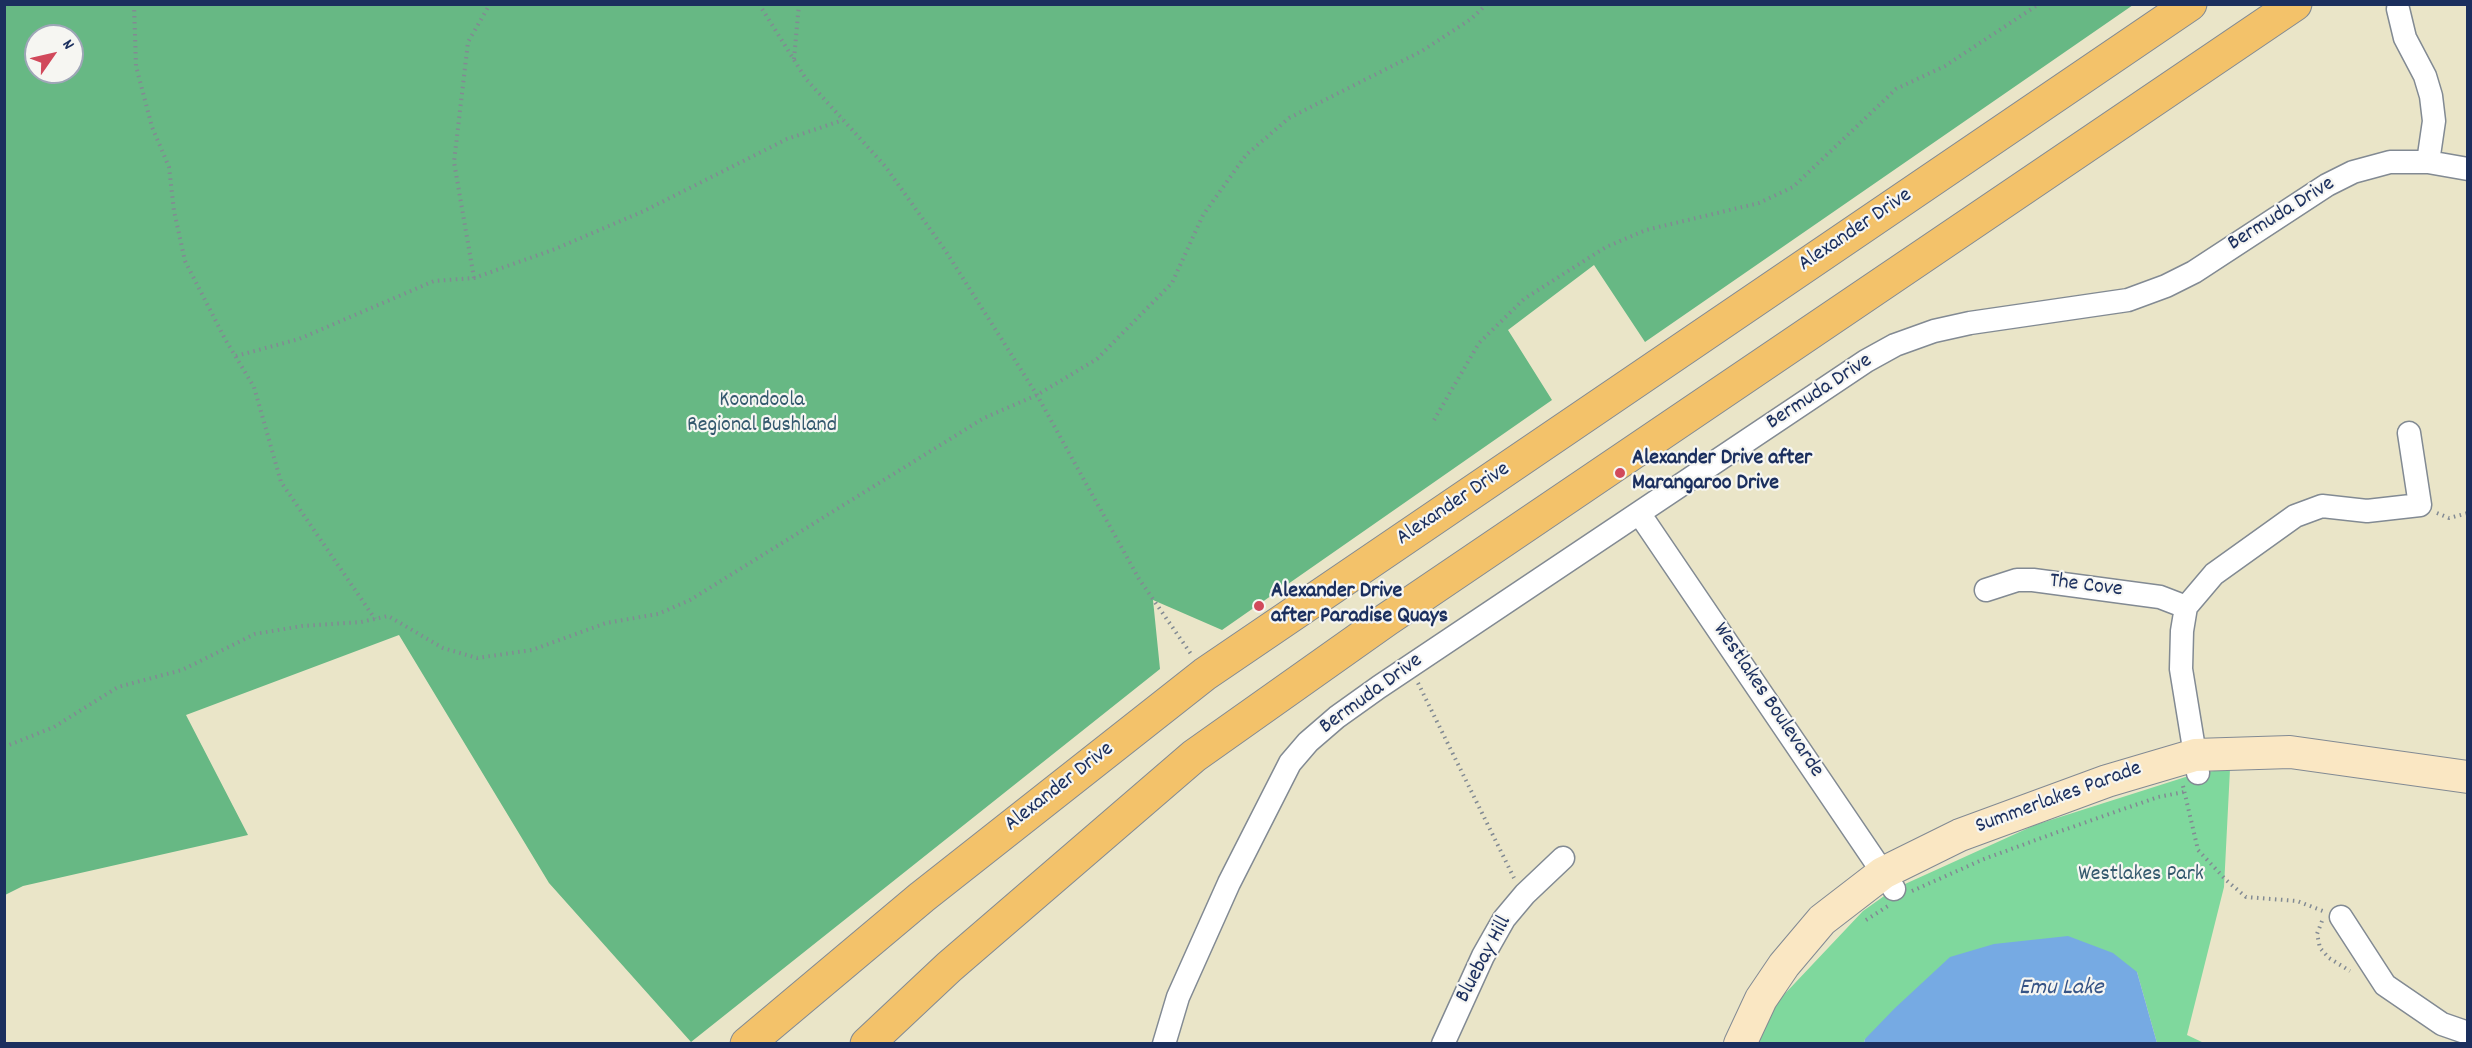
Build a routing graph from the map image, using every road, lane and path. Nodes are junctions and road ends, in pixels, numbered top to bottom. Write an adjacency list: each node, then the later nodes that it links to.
1 (134, 4): 15 (path)
2 (490, 4): 14 (path)
3 (759, 4): 10 (path)
4 (799, 4): 10 (path)
5 (1487, 4): 16 (path)
6 (2039, 4): 17 (path)
7 (2190, 4): 26 (main road, Alexander Drive)
8 (2295, 4): 39 (main road)
9 (2398, 9): 12 (street)
10 (794, 60): 11 (path)
11 (843, 120): 14 (path); 16 (path)
12 (2428, 162): 13 (street, Bermuda Drive); 20 (street, Bermuda Drive)
13 (2468, 169)
14 (474, 278): 15 (path)
15 (236, 356): 24 (path)
16 (1037, 395): 24 (path); 26 (path)
17 (1434, 420)
18 (2409, 433): 19 (street)
19 (2420, 505): 21 (path); 23 (street)
20 (1639, 513): 25 (street, Bermuda Drive); 33 (street, Westlakes Boulevarde)
21 (2468, 513)
22 (1986, 590): 23 (street, The Cove)
23 (2186, 607): 28 (street)
24 (375, 619): 27 (path)
25 (1410, 666): 34 (path); 40 (street, Bermuda Drive)
26 (1205, 674): 38 (main road, Alexander Drive)
27 (4, 747)
28 (2193, 773): 29 (street, Summerlakes Parade); 30 (street, Summerlakes Parade); 33 (path); 33 (street, Summerlakes Parade)
29 (2468, 777)
30 (2468, 792)
31 (1563, 858): 34 (street, Bluebay Hill)
32 (2226, 880): 35 (path)
33 (1895, 889): 36 (path); 42 (street, Summerlakes Parade); 43 (street, Summerlakes Parade)
34 (1525, 894): 41 (street, Bluebay Hill)
35 (2341, 917): 37 (street)
36 (1864, 921)
37 (2468, 1032)
38 (747, 1044)
39 (867, 1044)
40 (1164, 1044)
41 (1443, 1044)
42 (1740, 1044)
43 (1756, 1044)

